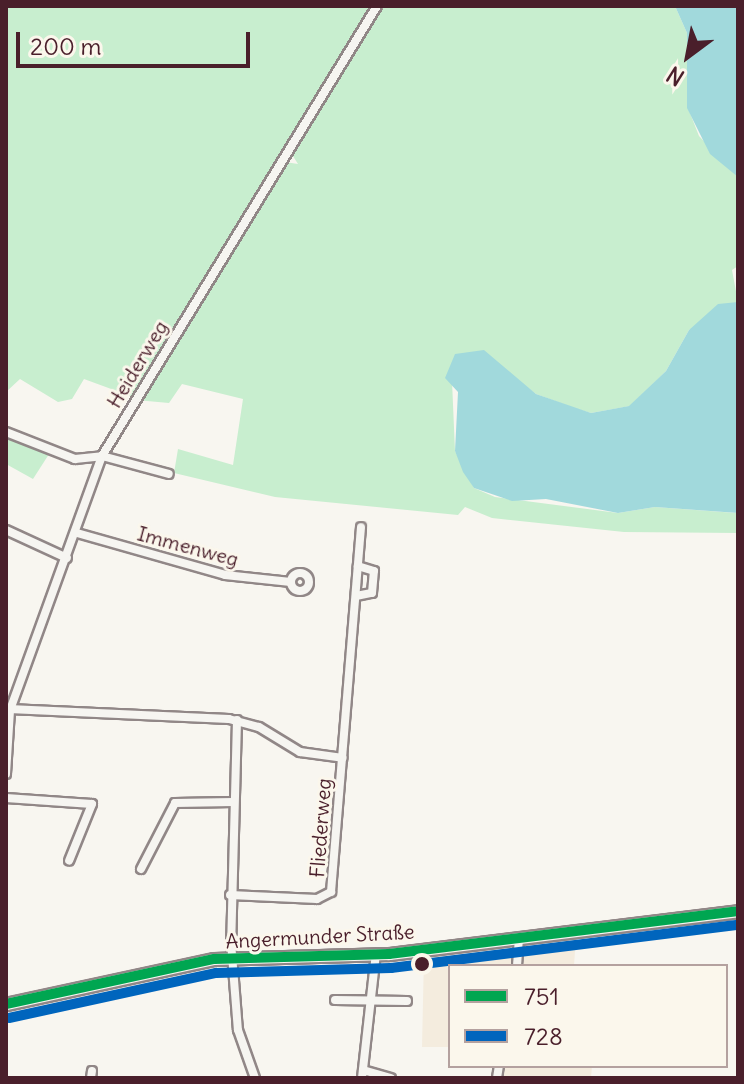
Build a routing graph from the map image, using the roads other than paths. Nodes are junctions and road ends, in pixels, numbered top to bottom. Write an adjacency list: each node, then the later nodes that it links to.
1 (377, 6): 3 (street, Heiderweg)
2 (6, 432): 3 (street)
3 (102, 456): 4 (street); 7 (street, Heiderweg)
4 (169, 474)
5 (361, 527): 9 (street, Fliederweg)
6 (6, 530): 8 (street)
7 (77, 533): 8 (street, Heiderweg); 10 (street, Immenweg)
8 (67, 558): 12 (street, Heiderweg)
9 (358, 566): 11 (street, Fliederweg); 11 (street, Fliederweg)
10 (291, 582)
11 (356, 596): 14 (street, Fliederweg)
12 (8, 709): 13 (street); 15 (street, Heiderweg)
13 (237, 720): 14 (street, Fliederweg); 17 (street)
14 (343, 758): 20 (street, Fliederweg)
15 (6, 774)
16 (6, 798): 18 (street)
17 (233, 802): 19 (street); 20 (street)
18 (69, 861)
19 (141, 869)
20 (230, 895): 24 (street)
21 (736, 912): 22 (main road, Angermunder Straße)
22 (519, 940): 23 (main road, Angermunder Straße); 25 (street)
23 (376, 954): 24 (main road, Angermunder Straße); 27 (street)
24 (233, 956): 29 (main road, Angermunder Straße); 31 (street)
25 (517, 964)
26 (335, 1000): 27 (street)
27 (372, 1001): 28 (street); 30 (street)
28 (407, 1001)
29 (6, 1004)
30 (363, 1074): 32 (street)
31 (255, 1078)
32 (391, 1078)

